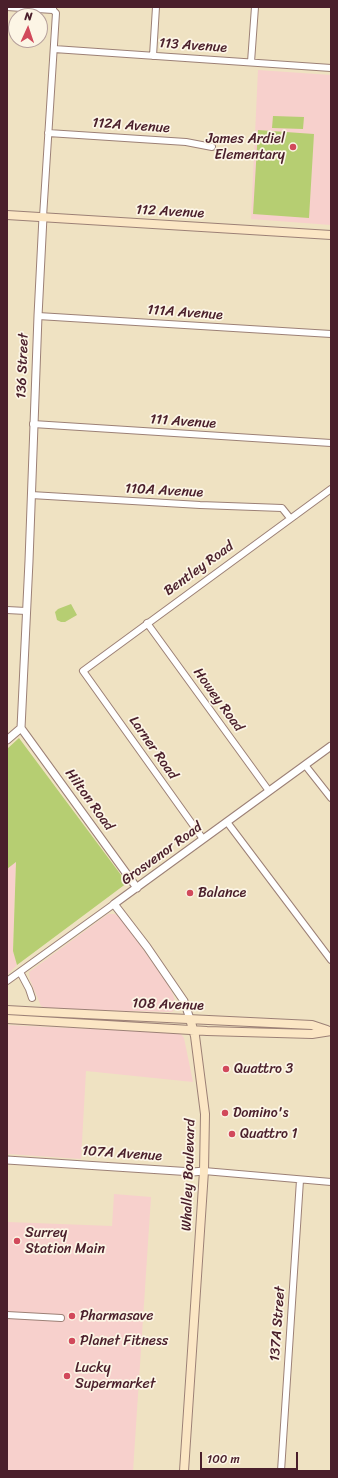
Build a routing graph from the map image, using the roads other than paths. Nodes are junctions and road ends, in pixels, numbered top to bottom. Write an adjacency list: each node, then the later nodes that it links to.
1 (7, 7): 4 (street)
2 (156, 7): 6 (street)
3 (255, 7): 7 (street)
4 (53, 8): 5 (street, 136 Street)
5 (54, 49): 6 (street, 113 Avenue); 9 (street, 136 Street)
6 (153, 56): 7 (street, 113 Avenue)
7 (251, 62): 8 (street, 113 Avenue)
8 (331, 68)
9 (48, 133): 10 (street, 112A Avenue); 12 (street, 136 Street)
10 (212, 147)
11 (7, 215): 12 (main road, 112 Avenue)
12 (43, 218): 13 (main road, 112 Avenue); 14 (street, 136 Street)
13 (331, 234)
14 (38, 316): 15 (street, 111A Avenue); 16 (street, 136 Street)
15 (331, 334)
16 (33, 424): 17 (street, 111 Avenue); 19 (street, 136 Street)
17 (331, 443)
18 (331, 489): 20 (street, Bentley Road)
19 (31, 495): 20 (street, 110A Avenue); 22 (street, 136 Street)
20 (290, 518): 23 (street, Bentley Road)
21 (7, 610): 22 (street)
22 (26, 611): 25 (street, 136 Street)
23 (147, 623): 24 (street, Bentley Road); 29 (street, Howey Road)
24 (83, 671): 32 (street, Larner Road)
25 (21, 728): 26 (street); 33 (street, Hilton Road)
26 (7, 740)
27 (331, 746): 28 (street, Grosvenor Road)
28 (305, 765): 29 (street, Grosvenor Road); 30 (street)
29 (269, 791): 31 (street, Grosvenor Road)
30 (331, 798)
31 (227, 822): 32 (street, Grosvenor Road); 35 (street)
32 (203, 840): 33 (street, Grosvenor Road)
33 (137, 888): 34 (street, Grosvenor Road)
34 (114, 904): 36 (street, Grosvenor Road); 40 (street, Whalley Boulevard)
35 (331, 960)
36 (20, 972): 37 (street, Grosvenor Road); 38 (street)
37 (7, 981)
38 (32, 998)
39 (7, 1010): 40 (main road, 108 Avenue)
40 (190, 1019): 42 (main road, Whalley Boulevard); 43 (main road, 108 Avenue)
41 (7, 1020): 42 (main road, 108 Avenue)
42 (193, 1030): 43 (main road, 108 Avenue); 45 (main road, Whalley Boulevard)
43 (329, 1030)
44 (7, 1160): 45 (street, 107A Avenue)
45 (204, 1171): 46 (street, 107A Avenue); 50 (main road, Whalley Boulevard)
46 (300, 1180): 47 (street, 107A Avenue); 51 (street, 137A Street)
47 (331, 1182)
48 (7, 1315): 49 (street)
49 (61, 1318)
50 (184, 1471)
51 (281, 1471)

